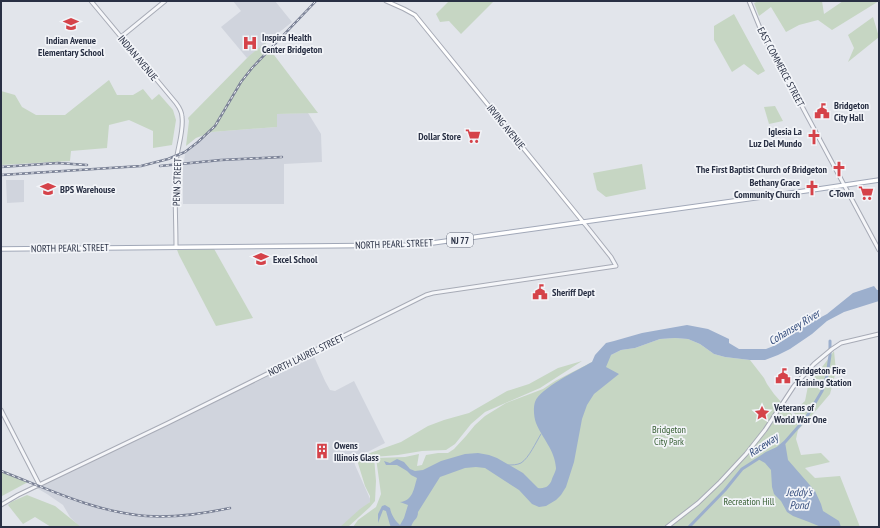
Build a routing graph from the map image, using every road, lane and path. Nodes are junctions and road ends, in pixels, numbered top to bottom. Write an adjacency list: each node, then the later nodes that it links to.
1 (91, 1): 5 (street, INDIAN AVENUE)
2 (165, 1): 5 (street)
3 (386, 1): 9 (main road, IRVING AVENUE)
4 (749, 1): 8 (street, EAST COMMERCE STREET)
5 (121, 37): 6 (street, INDIAN AVENUE)
6 (182, 117): 10 (street, PENN STREET)
7 (879, 180): 8 (main road, NORTH PEARL STREET / NJ 77)
8 (844, 186): 9 (main road, NORTH PEARL STREET / NJ 77); 12 (street, EAST COMMERCE STREET)
9 (584, 223): 10 (main road, NORTH PEARL STREET / NJ 77); 13 (street, IRVING AVENUE)
10 (176, 247): 11 (main road, NORTH PEARL STREET / NJ 77)
11 (1, 248)
12 (879, 250)
13 (616, 266): 16 (street, NORTH LAUREL STREET)
14 (879, 334): 18 (street)
15 (1, 410): 16 (street)
16 (39, 484): 17 (street, NORTH LAUREL STREET)
17 (1, 505)
18 (668, 527)

